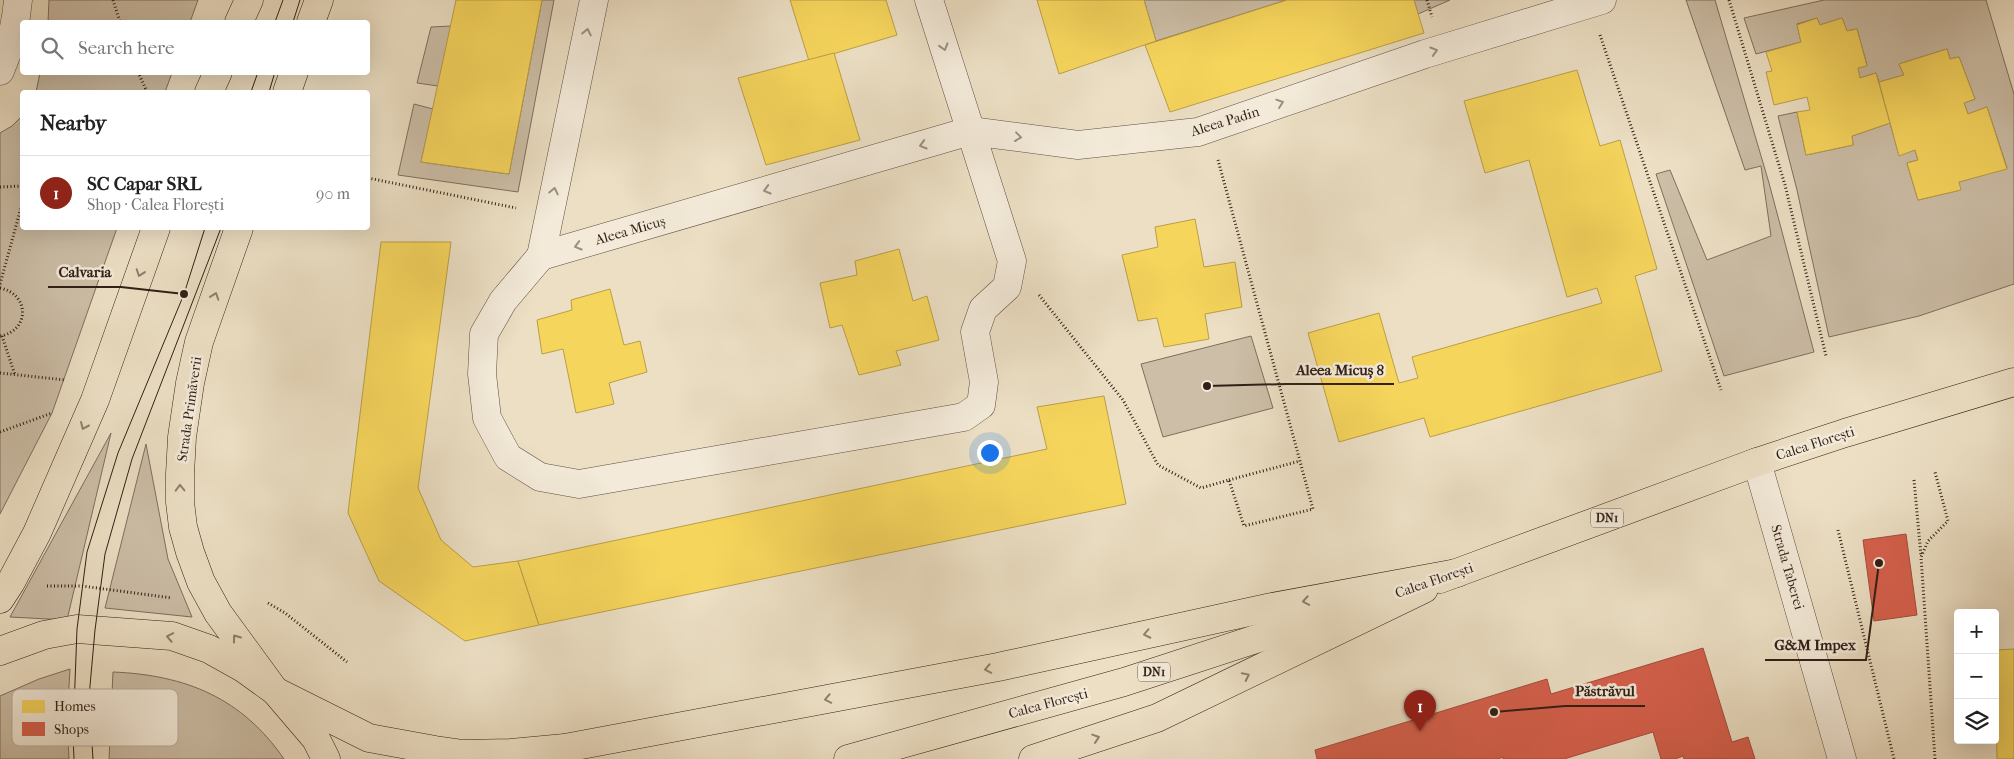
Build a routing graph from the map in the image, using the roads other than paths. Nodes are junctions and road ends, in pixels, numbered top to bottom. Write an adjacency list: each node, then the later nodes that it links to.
1 (18, 0): 10 (street)
2 (248, 0): 8 (main road)
3 (319, 0): 9 (main road)
4 (594, 0): 18 (street, one-way to 4)
5 (929, 0): 15 (street, one-way to 15)
6 (1602, 0): 7 (street, Aleea Padin)
7 (1557, 7): 15 (street, Aleea Padin, one-way to 7)
8 (240, 20)
9 (312, 20)
10 (0, 71)
11 (217, 75): 13 (main road)
12 (293, 75): 14 (main road)
13 (210, 90)
14 (288, 90)
15 (970, 131): 18 (street, Aleea Micuș, one-way to 18); 18 (street)
16 (155, 230): 22 (main road, one-way to 22)
17 (238, 230): 24 (main road, Strada Primăverii, one-way to 17)
18 (541, 256)
19 (2014, 382): 20 (main road, Calea Florești / DN1)
20 (1757, 462): 21 (main road, Calea Florești / DN1); 28 (street, Strada Taberei)
21 (1457, 573): 24 (main road, one-way to 24); 26 (main road, Calea Florești / DN1); 27 (main road, one-way to 21)
22 (0, 599)
23 (0, 651): 24 (main road, Strada Primăverii, one-way to 23)
24 (274, 691): 25 (main road, Strada Primăverii)
25 (326, 759)
26 (848, 759)
27 (1033, 759)
28 (1842, 759)

